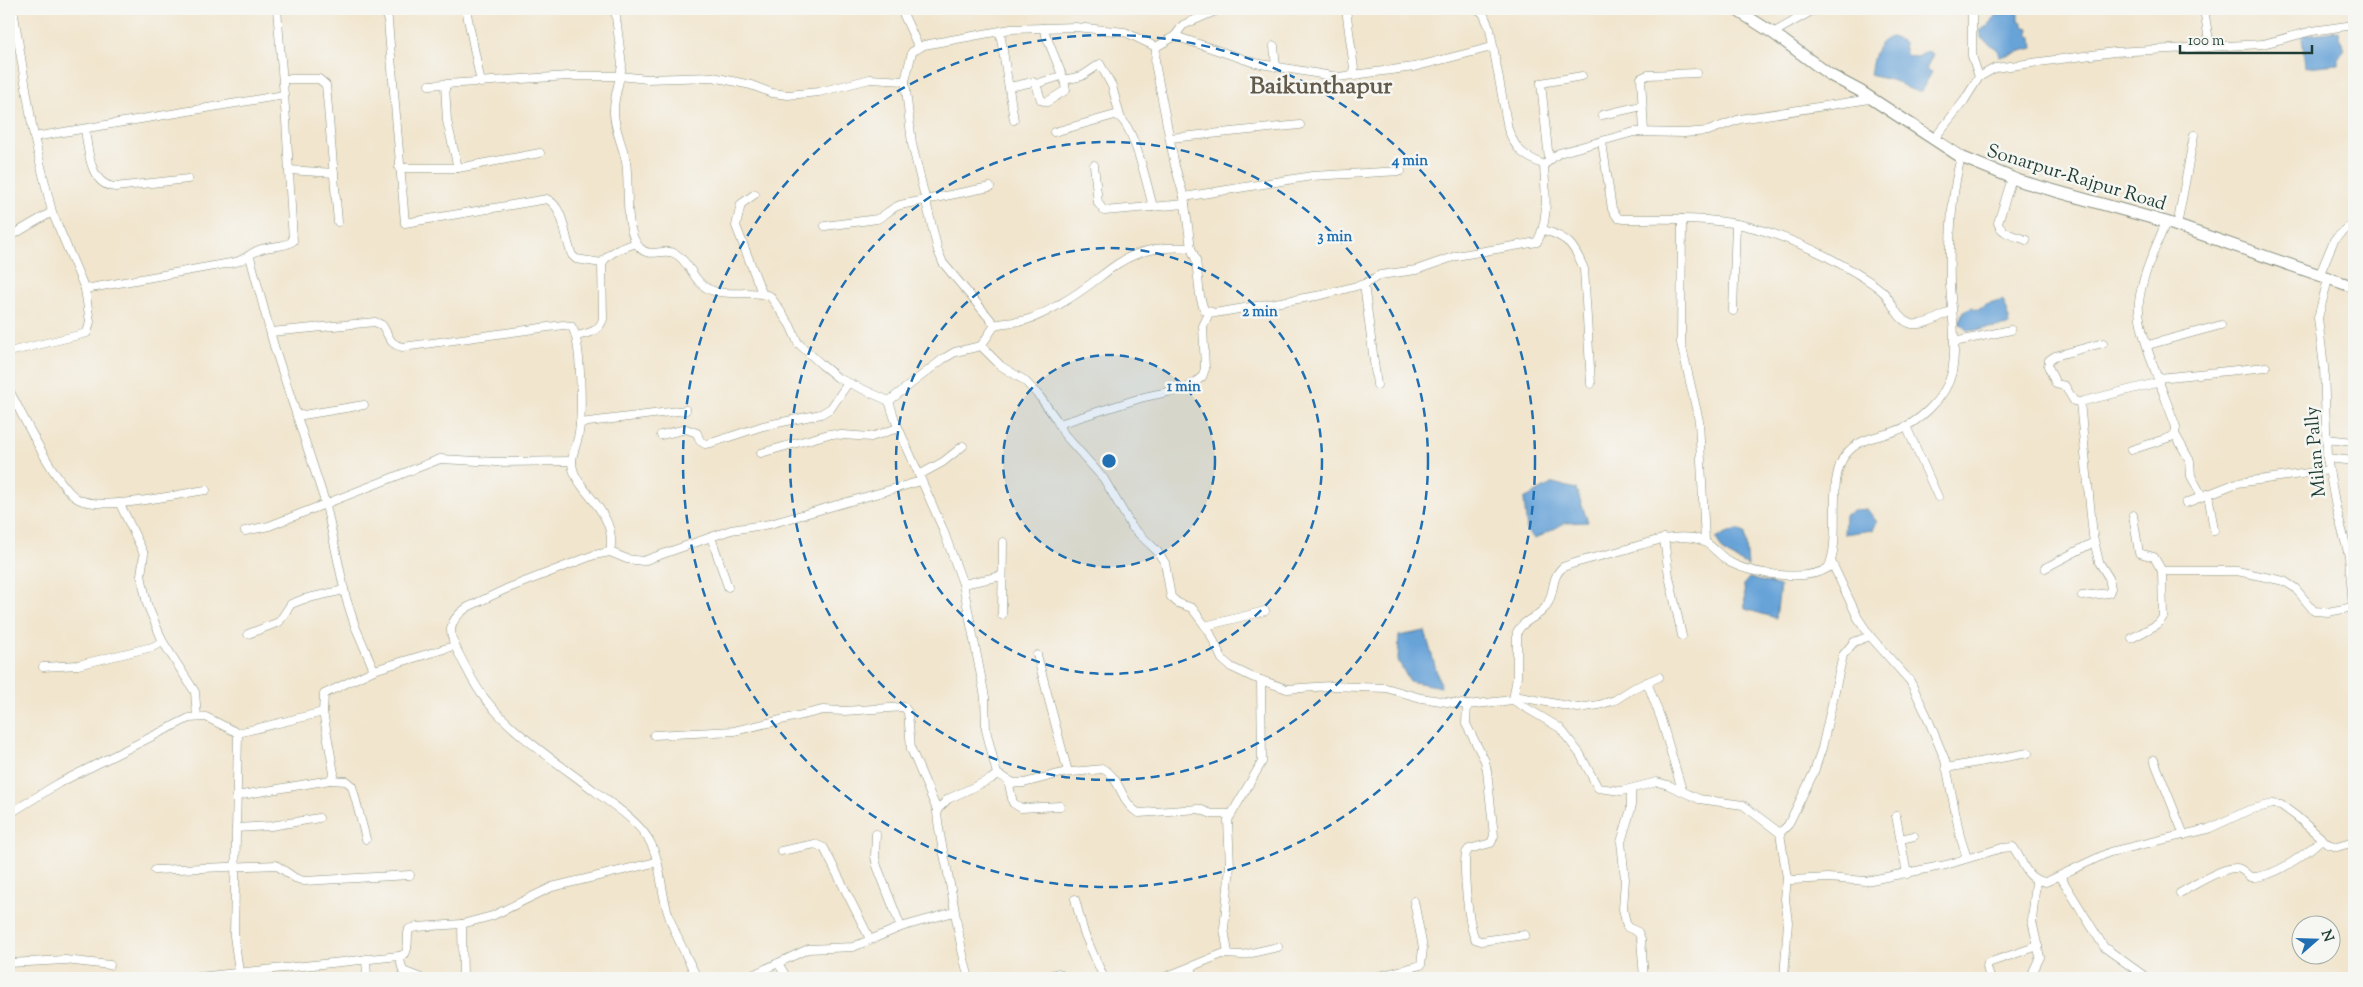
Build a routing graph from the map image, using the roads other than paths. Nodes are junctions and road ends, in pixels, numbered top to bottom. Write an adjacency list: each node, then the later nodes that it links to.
1 (14, 9): 49 (street)
2 (277, 9): 31 (street)
3 (387, 9): 57 (street)
4 (466, 9): 33 (street)
5 (615, 9): 26 (street)
6 (901, 9): 23 (street)
7 (1220, 9): 18 (street)
8 (1346, 9): 27 (street)
9 (1476, 9): 21 (street)
10 (1815, 9): 17 (street)
11 (1972, 9): 29 (street)
12 (2204, 9): 22 (street)
13 (1738, 10): 17 (main road, Sonarpur-Rajpur Road)
14 (2354, 25): 22 (street)
15 (1043, 28): 16 (street); 20 (street); 30 (street)
16 (1000, 32): 23 (street); 37 (street)
17 (1773, 33): 39 (main road, Sonarpur-Rajpur Road)
18 (1175, 36): 20 (street); 24 (street)
19 (1274, 46): 24 (street)
20 (1156, 47): 50 (street)
21 (1492, 47): 27 (street); 55 (street)
22 (2210, 47): 29 (street)
23 (919, 48): 32 (street)
24 (1276, 67): 27 (street)
25 (1697, 74): 40 (street)
26 (620, 76): 32 (street); 33 (street); 80 (street)
27 (1355, 76)
28 (1582, 76): 55 (street)
29 (1979, 77): 51 (street)
30 (1063, 78): 35 (street); 35 (street); 42 (street)
31 (283, 79): 38 (street); 61 (street)
32 (905, 81): 66 (street)
33 (481, 83): 34 (street)
34 (445, 84): 36 (street); 58 (street)
35 (1036, 84): 37 (street)
36 (429, 85)
37 (1010, 87): 43 (street)
38 (284, 94): 45 (street); 59 (street)
39 (1870, 98): 46 (street); 51 (main road, Sonarpur-Rajpur Road)
40 (1642, 106): 41 (street); 46 (street)
41 (1602, 115)
42 (1120, 116): 47 (street); 68 (street)
43 (1014, 120)
44 (1300, 124): 50 (street)
45 (85, 129): 49 (street); 63 (street)
46 (1644, 131): 52 (street)
47 (1054, 132)
48 (2194, 135): 76 (street)
49 (34, 137): 69 (street)
50 (1170, 138): 67 (street)
51 (1933, 140): 54 (main road, Sonarpur-Rajpur Road)
52 (1602, 142): 55 (street); 70 (street)
53 (540, 152): 58 (street)
54 (1961, 157): 62 (main road, Sonarpur-Rajpur Road); 91 (street)
55 (1546, 163): 77 (street)
56 (1094, 165): 68 (street)
57 (399, 168): 58 (street); 83 (street)
58 (458, 168)
59 (289, 170): 61 (street); 82 (street)
60 (1402, 171): 67 (street)
61 (334, 172): 71 (street)
62 (2012, 178): 72 (main road, Sonarpur-Rajpur Road); 79 (street)
63 (188, 179)
64 (990, 186): 66 (street)
65 (755, 194): 88 (street)
66 (925, 200): 75 (street); 92 (street)
67 (1184, 200): 68 (street); 81 (street)
68 (1153, 207)
69 (52, 212): 78 (street); 87 (street)
70 (1682, 219): 74 (street); 140 (street)
71 (338, 222)
72 (2166, 222): 76 (main road, Sonarpur-Rajpur Road); 99 (street)
73 (2354, 222): 84 (street, Milan Pally)
74 (1736, 224): 90 (street); 91 (street)
75 (825, 226)
76 (2177, 226): 84 (main road, Sonarpur-Rajpur Road)
77 (1544, 230): 85 (street); 105 (street)
78 (9, 237)
79 (2026, 240)
80 (636, 243): 83 (street); 88 (street)
81 (1190, 248): 89 (street); 92 (street)
82 (250, 256): 87 (street); 95 (street)
83 (602, 263): 96 (street)
84 (2324, 277): 86 (main road, Sonarpur-Rajpur Road); 119 (street, Milan Pally)
85 (1364, 284): 89 (street); 106 (street)
86 (2354, 287)
87 (85, 289): 101 (street)
88 (762, 294): 104 (street)
89 (1210, 311): 114 (street)
90 (1733, 311)
91 (1951, 311): 97 (street)
92 (995, 325): 100 (street)
93 (2220, 325): 99 (street)
94 (2011, 330): 97 (street)
95 (271, 332): 96 (street); 112 (street)
96 (577, 336): 113 (street)
97 (1954, 342): 115 (street)
98 (2103, 343): 109 (street)
99 (2148, 345): 103 (street)
100 (981, 346): 108 (street); 114 (street)
101 (9, 352)
102 (2266, 367): 103 (street)
103 (2160, 380): 109 (street); 117 (street)
104 (848, 383): 108 (street); 118 (street)
105 (1591, 384)
106 (1377, 385)
107 (9, 390): 133 (street)
108 (889, 401): 116 (street)
109 (2080, 402): 142 (street)
110 (364, 405): 112 (street)
111 (686, 410): 113 (street)
112 (297, 416): 134 (street)
113 (580, 423): 125 (street)
114 (1059, 424): 156 (street)
115 (1906, 426): 131 (street); 144 (street)
116 (898, 428): 123 (street); 128 (street)
117 (2175, 434): 122 (street); 130 (street)
118 (661, 436)
119 (2326, 439): 120 (street); 124 (street, Milan Pally)
120 (2354, 442)
121 (963, 446): 128 (street)
122 (2131, 450)
123 (761, 453)
124 (2327, 458): 126 (street); 127 (street, Milan Pally)
125 (572, 460): 134 (street); 143 (street)
126 (2354, 461)
127 (2329, 470): 130 (street); 152 (street, Milan Pally)
128 (920, 478): 138 (street); 148 (street)
129 (206, 490): 133 (street)
130 (2205, 495): 132 (street); 136 (street)
131 (1938, 497)
132 (2186, 503)
133 (120, 504): 161 (street)
134 (326, 505): 137 (street); 150 (street)
135 (2132, 515): 146 (street)
136 (2214, 530)
137 (245, 531)
138 (712, 537): 143 (street); 149 (street)
139 (1664, 538): 140 (street); 158 (street); 169 (street)
140 (1706, 541): 144 (street)
141 (1003, 542): 147 (street)
142 (2094, 542): 145 (street); 151 (street)
143 (610, 552): 162 (street)
144 (1831, 561): 159 (street)
145 (2045, 568)
146 (2162, 571): 152 (street); 160 (street)
147 (1002, 576): 148 (street); 154 (street)
148 (964, 584): 179 (street)
149 (728, 586)
150 (344, 590): 157 (street); 165 (street)
151 (2082, 596)
152 (2353, 607): 155 (street, Milan Pally)
153 (1265, 611): 156 (street)
154 (1002, 615)
155 (2354, 622)
156 (1205, 626): 167 (street)
157 (248, 634)
158 (1682, 636)
159 (1870, 636): 177 (street); 192 (street)
160 (2132, 638)
161 (163, 642): 164 (street); 172 (street)
162 (454, 646): 165 (street); 202 (street)
163 (1037, 654): 178 (street)
164 (43, 667)
165 (374, 670): 171 (street)
166 (1659, 677): 168 (street)
167 (1261, 680): 170 (street); 188 (street)
168 (1647, 682): 169 (street); 183 (street)
169 (1514, 698): 170 (street); 182 (street)
170 (1467, 705): 216 (street)
171 (323, 712): 173 (street); 180 (street)
172 (197, 717): 173 (street); 187 (street)
173 (238, 733): 184 (street)
174 (654, 735): 186 (street)
175 (2028, 753): 177 (street)
176 (2154, 760): 194 (street)
177 (1946, 768): 201 (street)
178 (1068, 772): 181 (street); 188 (street)
179 (996, 774): 181 (street); 186 (street)
180 (330, 780): 184 (street); 196 (street)
181 (1008, 780): 185 (street)
182 (1631, 790): 183 (street); 242 (street)
183 (1682, 790): 192 (street)
184 (236, 796): 191 (street)
185 (1060, 806)
186 (937, 810): 213 (street)
187 (9, 814)
188 (1230, 814): 220 (street)
189 (1896, 816): 197 (street)
190 (319, 818): 191 (street)
191 (236, 828): 203 (street)
192 (1780, 833): 208 (street)
193 (876, 834): 215 (street)
194 (2184, 835): 198 (street); 207 (street)
195 (1914, 836): 197 (street)
196 (366, 839)
197 (1900, 839): 205 (street)
198 (2322, 839): 199 (street); 210 (street)
199 (2354, 842)
200 (781, 851): 217 (street)
201 (1967, 858): 205 (street); 209 (street)
202 (657, 862): 214 (street); 232 (street)
203 (235, 865): 204 (street); 206 (street); 227 (street)
204 (155, 870)
205 (1907, 874): 208 (street)
206 (410, 875)
207 (2060, 876): 209 (street); 246 (street)
208 (1787, 878): 243 (street)
209 (2036, 881): 218 (street)
210 (2180, 893)
211 (1075, 899): 238 (street)
212 (1414, 901): 241 (street)
213 (954, 912): 215 (street); 235 (street)
214 (462, 924): 221 (street); 231 (street)
215 (901, 927): 217 (street)
216 (1526, 935)
217 (870, 938): 224 (street)
218 (2038, 946): 244 (street); 245 (street)
219 (1278, 947): 220 (street)
220 (1228, 953): 226 (street)
221 (399, 956): 222 (street); 230 (street)
222 (366, 958): 227 (street); 229 (street)
223 (9, 963): 225 (street)
224 (778, 963): 233 (street); 234 (street)
225 (110, 965)
226 (1191, 968): 239 (street); 240 (street)
227 (240, 975): 228 (street)
228 (189, 978)
229 (367, 978)
230 (421, 978)
231 (463, 978)
232 (697, 978)
233 (746, 978)
234 (787, 978)
235 (969, 978)
236 (1040, 978): 237 (street)
237 (1065, 978)
238 (1104, 978)
239 (1163, 978)
240 (1195, 978)
241 (1372, 978)
242 (1644, 978)
243 (1784, 978)
244 (1990, 978)
245 (2030, 978)
246 (2147, 978)

